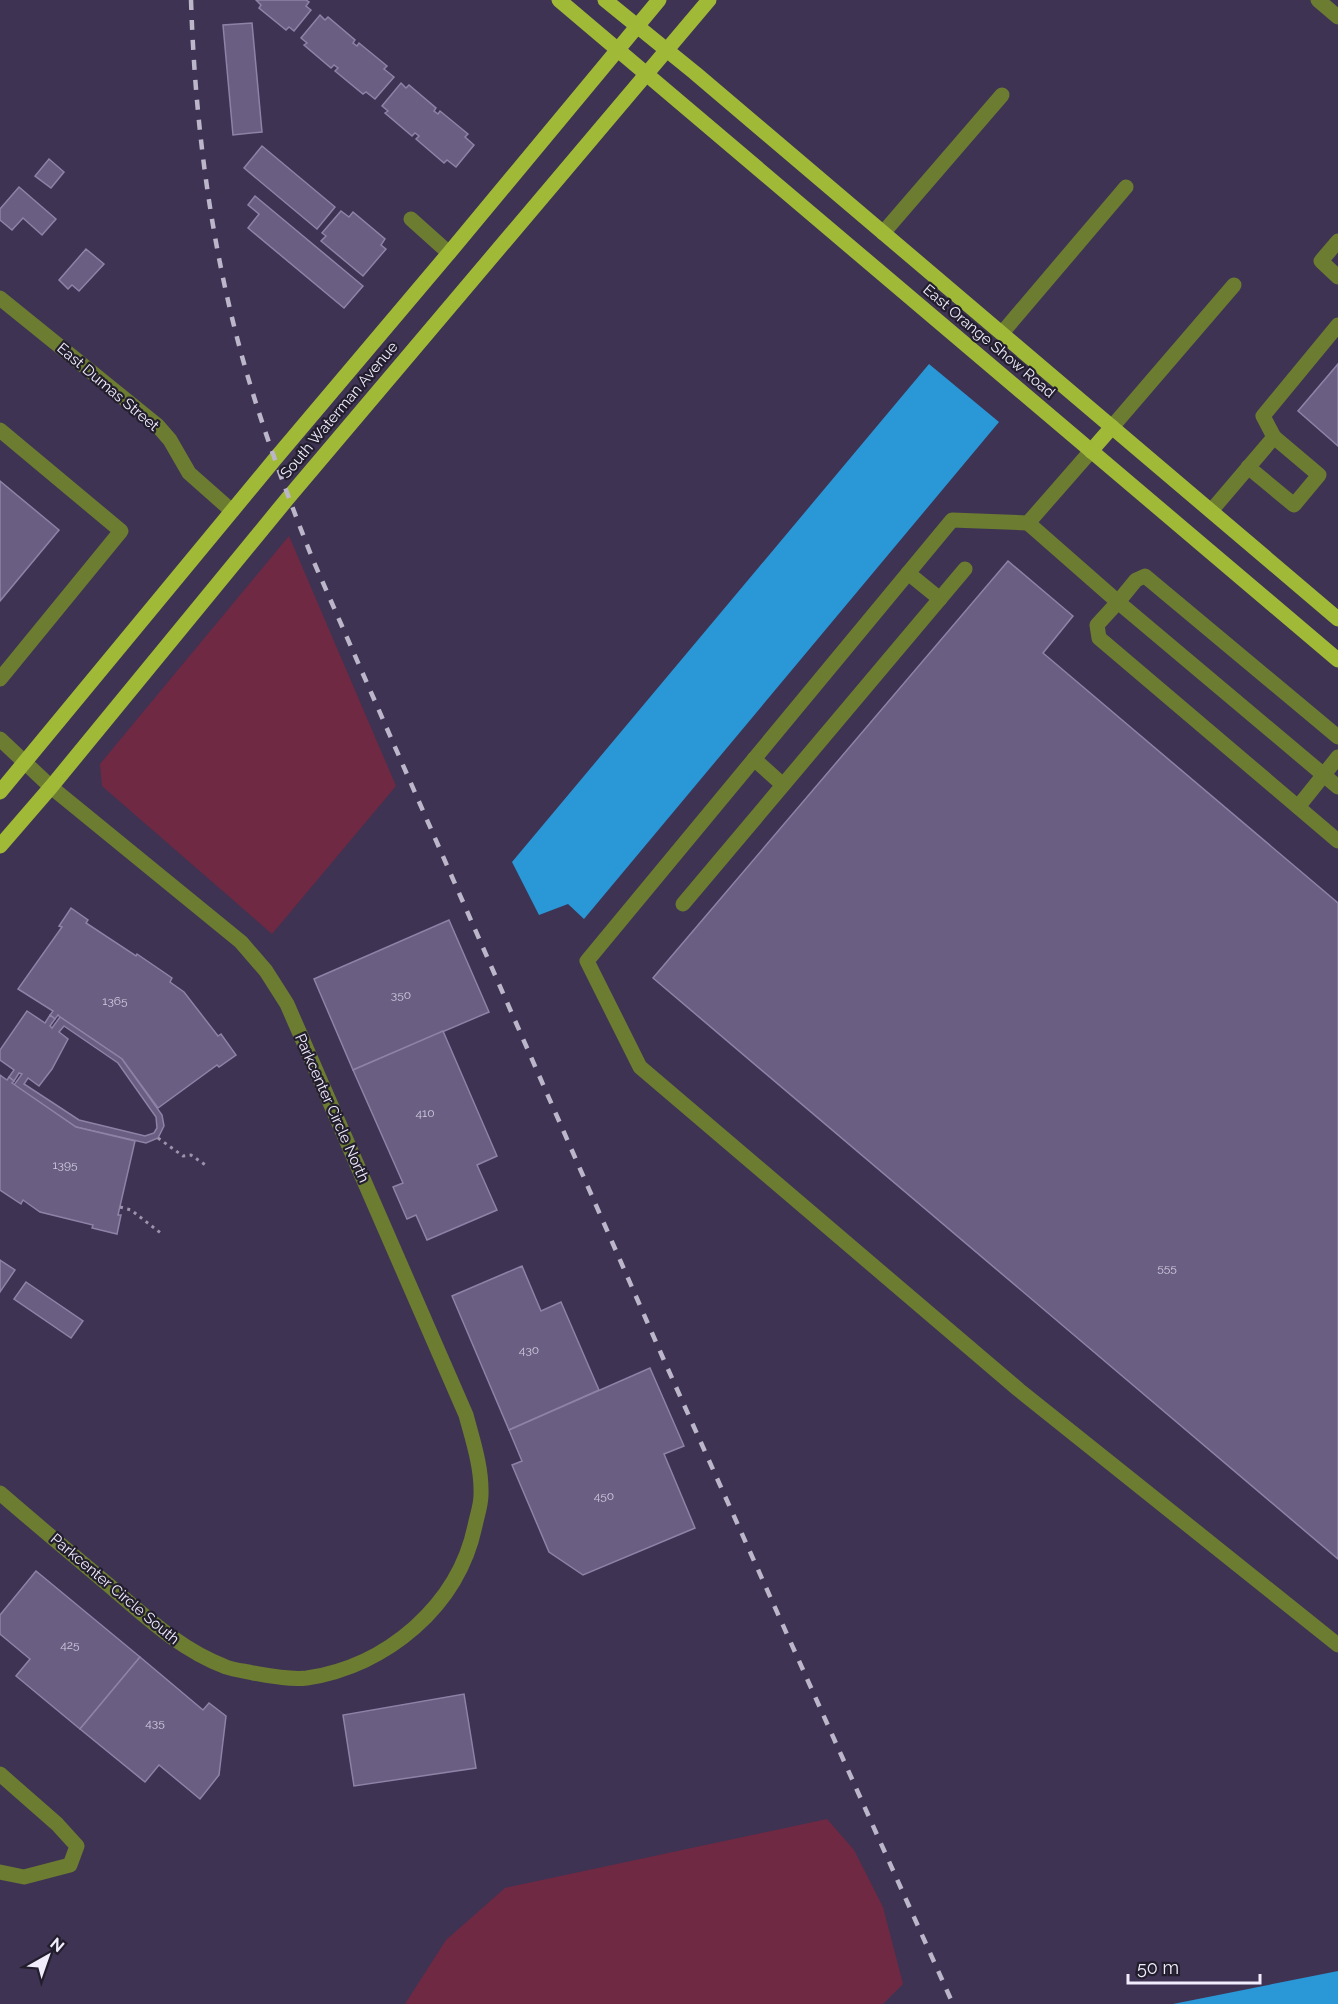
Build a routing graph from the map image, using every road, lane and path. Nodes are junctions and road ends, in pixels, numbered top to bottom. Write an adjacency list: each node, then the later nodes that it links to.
1 (559, 0): 8 (main road, East Orange Show Road)
2 (605, 0): 7 (main road, East Orange Show Road)
3 (659, 0): 7 (main road, South Waterman Avenue)
4 (710, 0): 9 (main road, South Waterman Avenue)
5 (1317, 0): 6 (street)
6 (1338, 17)
7 (637, 26): 8 (main road, South Waterman Avenue); 9 (main road, East Orange Show Road)
8 (618, 49): 10 (main road, East Orange Show Road); 16 (main road, South Waterman Avenue)
9 (667, 50): 10 (main road, South Waterman Avenue); 14 (main road, East Orange Show Road)
10 (646, 74): 25 (main road, East Orange Show Road); 44 (main road, South Waterman Avenue)
11 (1002, 95): 14 (street)
12 (1126, 187): 21 (street)
13 (411, 219): 16 (street)
14 (883, 232): 21 (main road, East Orange Show Road)
15 (1338, 241): 17 (street)
16 (449, 253): 27 (main road, South Waterman Avenue)
17 (1338, 277)
18 (1234, 285): 22 (street)
19 (0, 298): 27 (street, East Dumas Street)
20 (1338, 325): 24 (street)
21 (1002, 333): 22 (main road, East Orange Show Road)
22 (1112, 427): 25 (main road); 28 (main road, East Orange Show Road)
23 (0, 430): 36 (street)
24 (1274, 437): 26 (street); 26 (street)
25 (1091, 451): 29 (street); 35 (main road, East Orange Show Road)
26 (1248, 467): 28 (street)
27 (232, 511): 41 (main road, South Waterman Avenue)
28 (1211, 511): 34 (main road, East Orange Show Road)
29 (1028, 524): 31 (street); 33 (street)
30 (965, 569): 32 (street)
31 (908, 573): 32 (street); 40 (street)
32 (940, 599): 43 (street)
33 (1118, 602): 37 (street); 42 (street); 47 (street)
34 (1338, 619)
35 (1338, 660)
36 (0, 679)
37 (1338, 737)
38 (0, 739): 41 (street, Parkcenter Circle North)
39 (1338, 757): 42 (street)
40 (754, 759): 43 (street); 57 (street)
41 (26, 762): 44 (street, Parkcenter Circle North); 46 (main road, South Waterman Avenue)
42 (1324, 774): 45 (street); 47 (street)
43 (783, 786): 50 (street)
44 (51, 787): 49 (main road, South Waterman Avenue); 56 (street, Parkcenter Circle North)
45 (1338, 787)
46 (0, 792)
47 (1298, 807): 48 (street)
48 (1338, 841)
49 (0, 846)
50 (683, 904)
51 (158, 1138): 52 (path)
52 (207, 1166)
53 (120, 1207): 54 (path)
54 (162, 1234)
55 (0, 1493): 56 (street, Parkcenter Circle South)
56 (470, 1549)
57 (1338, 1645)
58 (0, 1774): 59 (street)
59 (0, 1872)

